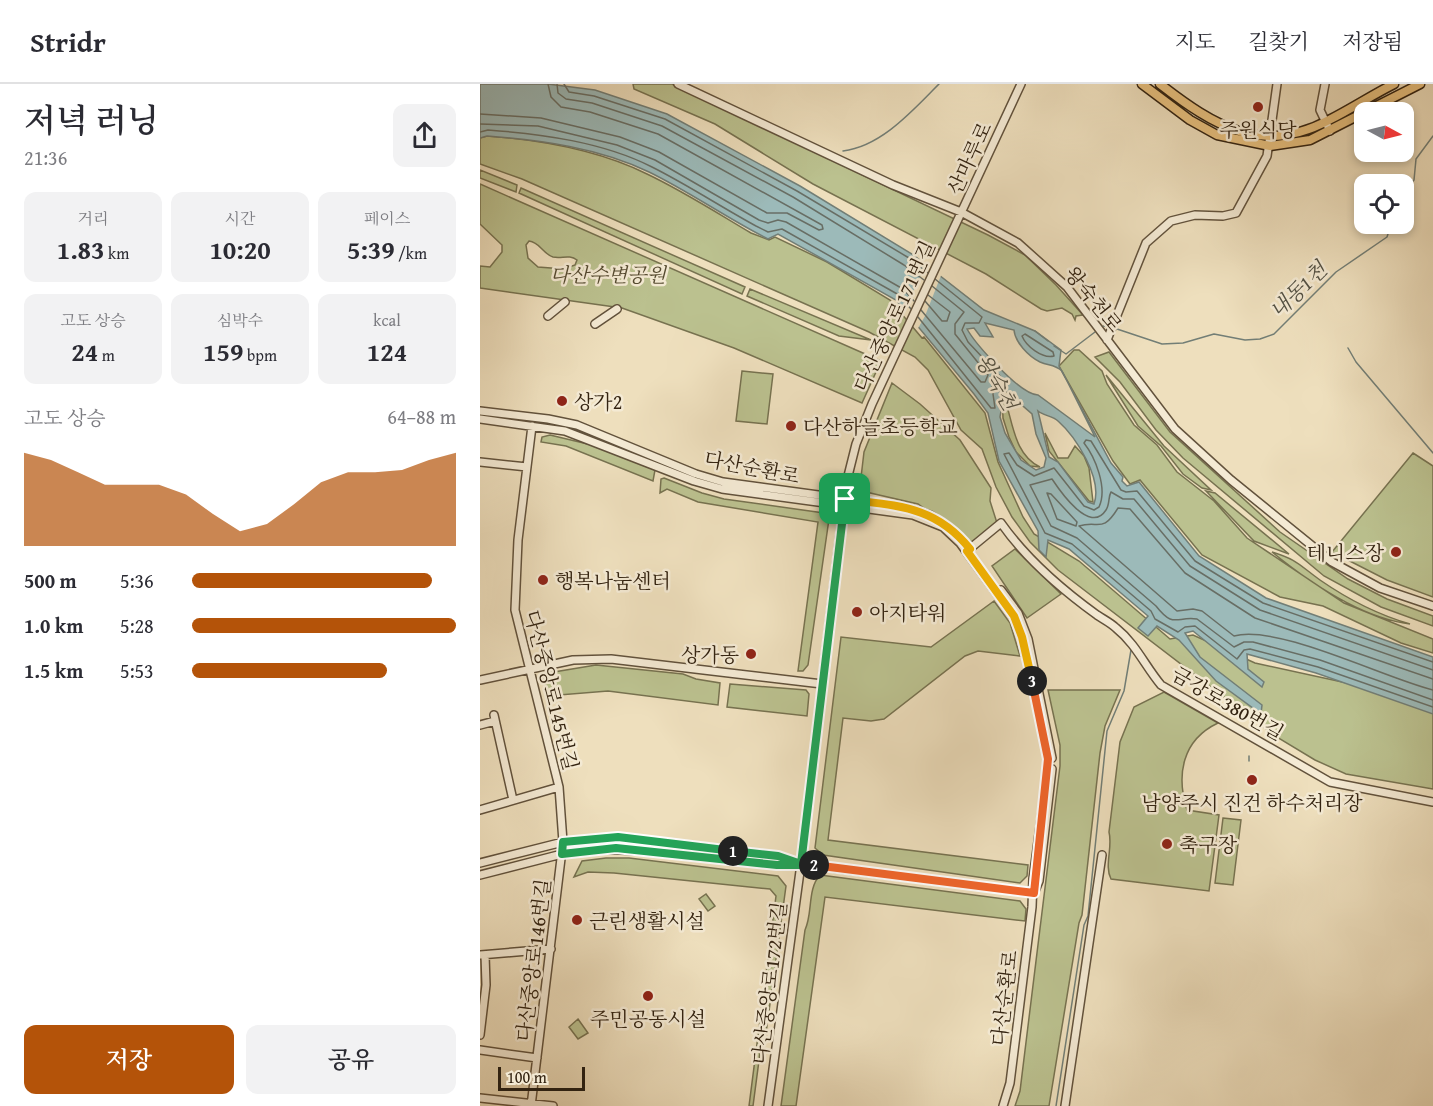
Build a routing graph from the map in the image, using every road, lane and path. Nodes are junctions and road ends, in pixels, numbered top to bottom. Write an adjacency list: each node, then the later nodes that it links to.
1 (678, 84): 13 (street, 왕숙천로)
2 (1021, 84): 13 (street, 산마루로)
3 (1142, 84): 12 (main road)
4 (1160, 84): 11 (main road)
5 (1277, 84): 11 (street)
6 (1325, 84): 9 (street)
7 (1394, 84): 9 (main road)
8 (1420, 84): 10 (main road)
9 (1326, 122): 10 (street); 11 (main road)
10 (1330, 131): 12 (main road)
11 (1271, 136): 12 (street)
12 (1269, 146): 18 (street)
13 (960, 215): 18 (street, 왕숙천로); 25 (street, 다산중앙로171번길)
14 (565, 302): 16 (street)
15 (617, 309): 17 (street)
16 (548, 316)
17 (595, 324)
18 (1107, 340): 27 (street, 왕숙천로)
19 (480, 411): 25 (street, 다산순환로)
20 (480, 419): 21 (street, 다산순환로)
21 (532, 426): 23 (street, 다산중앙로145번길); 25 (street, 다산순환로)
22 (480, 462): 23 (street); 24 (street)
23 (527, 467): 28 (street, 다산중앙로145번길)
24 (480, 468)
25 (844, 503): 26 (street, 다산순환로); 30 (street, 다산중앙로171번길)
26 (968, 550): 34 (street, 금강로380번길); 42 (street, 다산순환로)
27 (1433, 606)
28 (528, 668): 29 (street); 30 (street); 32 (street, 다산중앙로145번길)
29 (480, 680)
30 (822, 684): 40 (street, 다산중앙로171번길)
31 (480, 724): 33 (street)
32 (559, 787): 33 (street); 36 (street, 다산중앙로145번길)
33 (513, 800): 35 (street)
34 (1433, 802)
35 (480, 810)
36 (563, 842): 37 (street, 다산중앙로145번길); 39 (street); 40 (street)
37 (562, 854): 40 (street); 41 (street); 43 (street, 다산중앙로146번길)
38 (1102, 855): 53 (street)
39 (480, 863)
40 (801, 864): 42 (street); 51 (street, 다산중앙로172번길)
41 (480, 875)
42 (1034, 893): 52 (street, 다산순환로)
43 (551, 949): 44 (street); 47 (street, 다산중앙로146번길)
44 (483, 955): 45 (street)
45 (480, 1035)
46 (480, 1050): 47 (street)
47 (537, 1058): 49 (street, 다산중앙로146번길)
48 (480, 1098): 49 (street)
49 (531, 1105): 50 (street)
50 (553, 1106)
51 (768, 1106)
52 (1003, 1106)
53 (1065, 1106)

